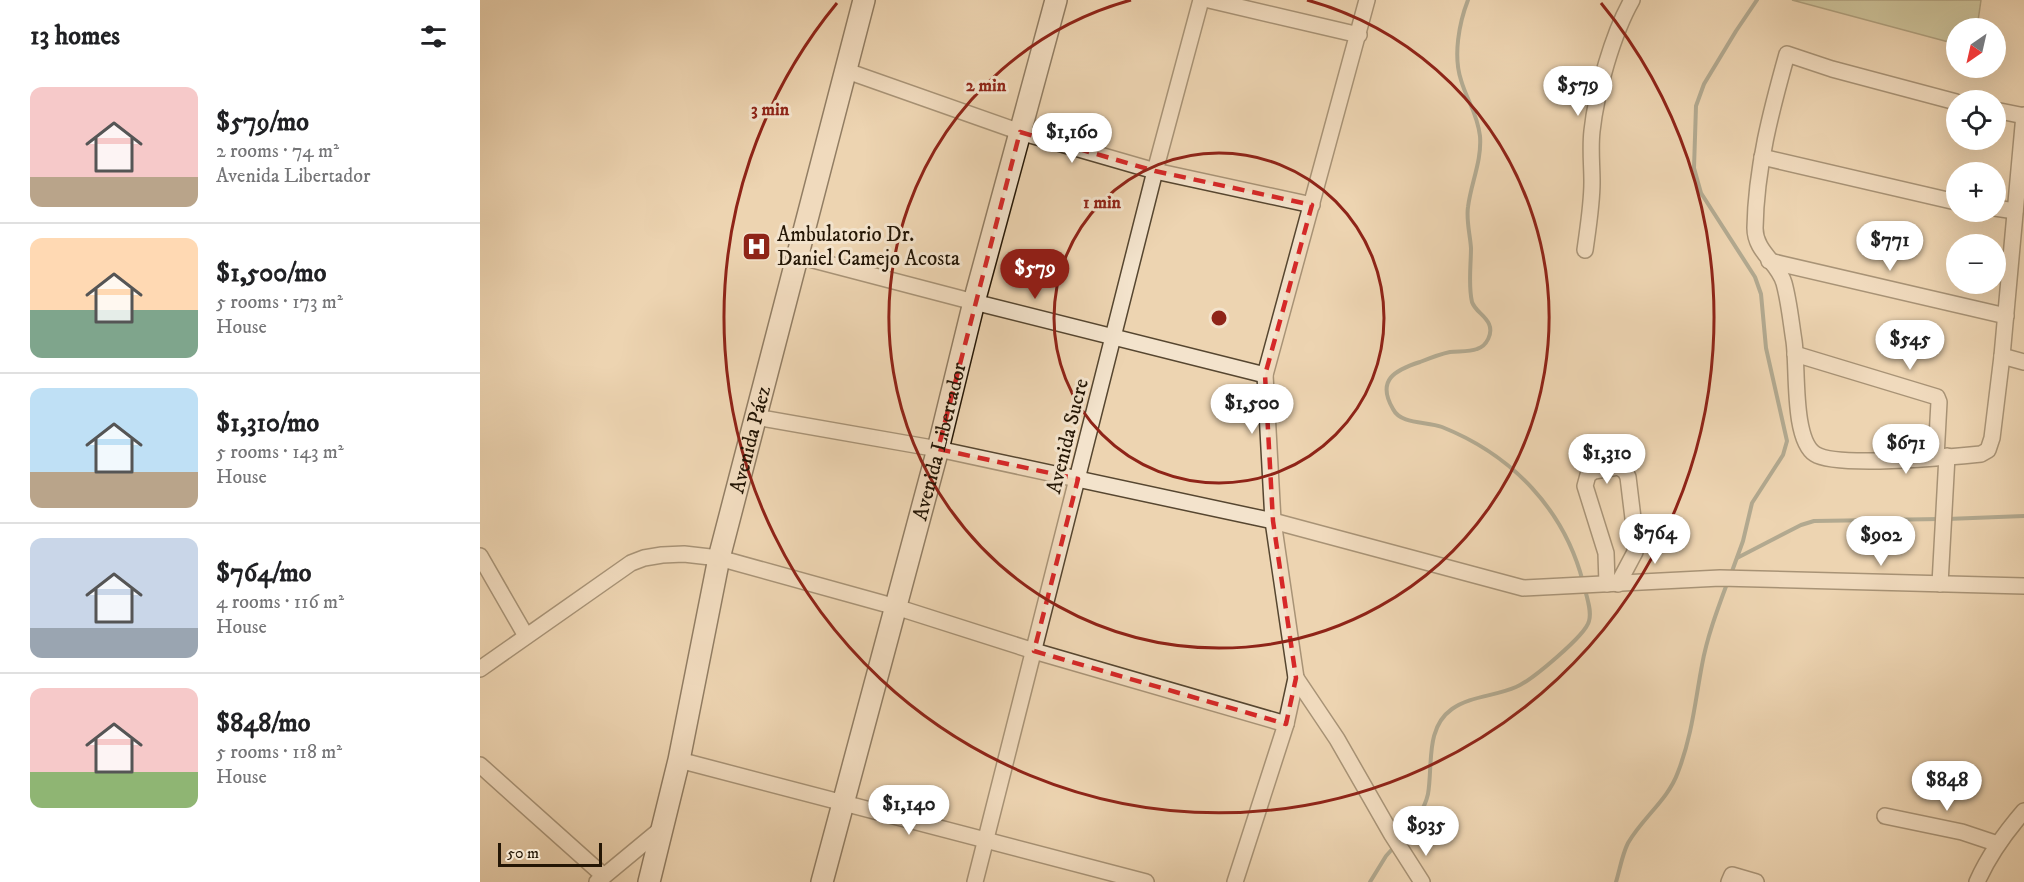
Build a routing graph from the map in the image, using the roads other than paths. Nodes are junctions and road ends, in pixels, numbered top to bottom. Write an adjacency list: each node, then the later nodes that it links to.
1 (864, 0): 8 (main road, Avenida Páez)
2 (1056, 0): 12 (main road, Avenida Libertador)
3 (1201, 0): 14 (street, Avenida Sucre)
4 (1209, 0): 7 (street)
5 (1367, 0): 7 (street)
6 (1632, 0): 19 (street)
7 (1359, 34): 16 (street)
8 (847, 71): 12 (street); 20 (main road, Avenida Páez)
9 (1946, 99): 13 (street)
10 (2006, 112): 11 (street)
11 (2024, 116): 18 (street)
12 (1020, 132): 14 (street); 22 (main road, Avenida Libertador)
13 (1762, 157): 15 (street); 21 (street)
14 (1155, 171): 16 (street); 24 (street, Avenida Sucre)
15 (1946, 200)
16 (1312, 205): 28 (street)
17 (2006, 210): 18 (street)
18 (2015, 211): 23 (street)
19 (1585, 250)
20 (798, 255): 22 (street); 29 (main road, Avenida Páez)
21 (1769, 261): 23 (street); 25 (street)
22 (974, 302): 24 (street); 30 (main road, Avenida Libertador)
23 (2006, 316): 26 (street)
24 (1113, 336): 28 (street); 32 (street, Avenida Sucre)
25 (1795, 354): 31 (street); 31 (street)
26 (2002, 356): 27 (street); 31 (street)
27 (2024, 362)
28 (1265, 375): 33 (street)
29 (755, 417): 30 (street); 35 (main road, Avenida Páez)
30 (938, 449): 32 (street); 39 (main road, Avenida Libertador)
31 (1942, 457): 37 (street)
32 (1078, 479): 33 (street); 41 (street, Avenida Sucre)
33 (1273, 521): 36 (street); 43 (street)
34 (480, 556): 40 (street)
35 (719, 558): 39 (street); 40 (street); 45 (main road, Avenida Páez)
36 (1612, 584): 36 (street); 37 (street)
37 (1940, 584): 38 (street)
38 (2024, 586)
39 (896, 607): 41 (street); 47 (main road, Avenida Libertador)
40 (526, 636): 42 (street)
41 (1034, 651): 44 (street); 51 (street, Avenida Sucre)
42 (480, 669)
43 (1296, 678): 44 (street); 59 (street)
44 (1286, 724): 58 (street)
45 (679, 760): 47 (street); 50 (main road, Avenida Páez)
46 (480, 765): 53 (street)
47 (844, 803): 51 (street); 55 (main road, Avenida Libertador)
48 (2024, 811): 52 (street)
49 (1885, 816): 52 (street)
50 (661, 829): 53 (street); 54 (main road, Avenida Páez)
51 (986, 839): 56 (street, Avenida Sucre); 57 (street)
52 (1998, 844): 62 (street)
53 (601, 879)
54 (649, 882)
55 (822, 882)
56 (975, 882)
57 (1146, 882)
58 (1236, 882)
59 (1422, 882)
60 (1729, 882): 61 (street)
61 (1756, 882)
62 (1977, 882)

